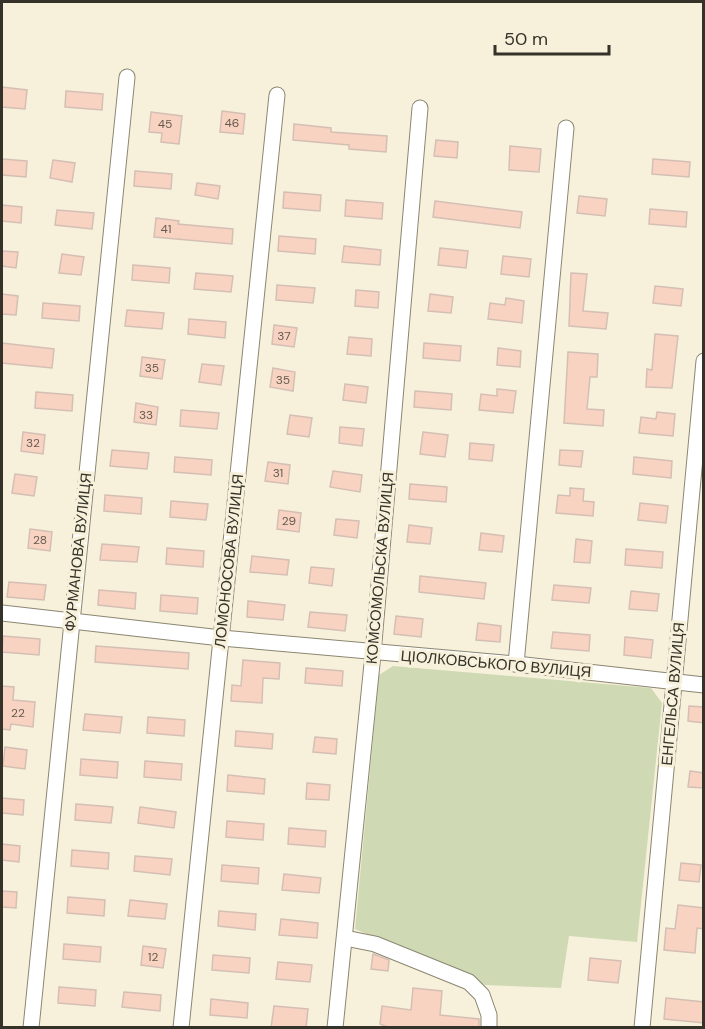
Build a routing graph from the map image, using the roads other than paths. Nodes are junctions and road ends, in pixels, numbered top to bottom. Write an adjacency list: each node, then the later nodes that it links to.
1 (127, 77): 7 (street, ФУРМАНОВА ВУЛИЦЯ)
2 (277, 95): 8 (street, ЛОМОНОСОВА ВУЛИЦЯ)
3 (420, 108): 9 (street, КОМСОМОЛЬСКА ВУЛИЦЯ)
4 (566, 128): 10 (street)
5 (704, 361): 11 (street, ЕНГЕЛЬСА ВУЛИЦЯ)
6 (2, 613): 7 (street, ЦІОЛКОВСЬКОГО ВУЛИЦЯ)
7 (72, 620): 8 (street, ЦІОЛКОВСЬКОГО ВУЛИЦЯ); 14 (street, ФУРМАНОВА ВУЛИЦЯ)
8 (221, 638): 9 (street, ЦІОЛКОВСЬКОГО ВУЛИЦЯ); 15 (street, ЛОМОНОСОВА ВУЛИЦЯ)
9 (373, 654): 10 (street, ЦІОЛКОВСЬКОГО ВУЛИЦЯ); 13 (street, КОМСОМОЛЬСКА ВУЛИЦЯ)
10 (516, 664): 11 (street, ЦІОЛКОВСЬКОГО ВУЛИЦЯ)
11 (674, 681): 12 (street, ЦІОЛКОВСЬКОГО ВУЛИЦЯ); 18 (street, ЕНГЕЛЬСА ВУЛИЦЯ)
12 (704, 685)
13 (345, 938): 16 (street, КОМСОМОЛЬСКА ВУЛИЦЯ); 17 (street)
14 (31, 1028)
15 (181, 1028)
16 (335, 1028)
17 (489, 1028)
18 (642, 1028)

